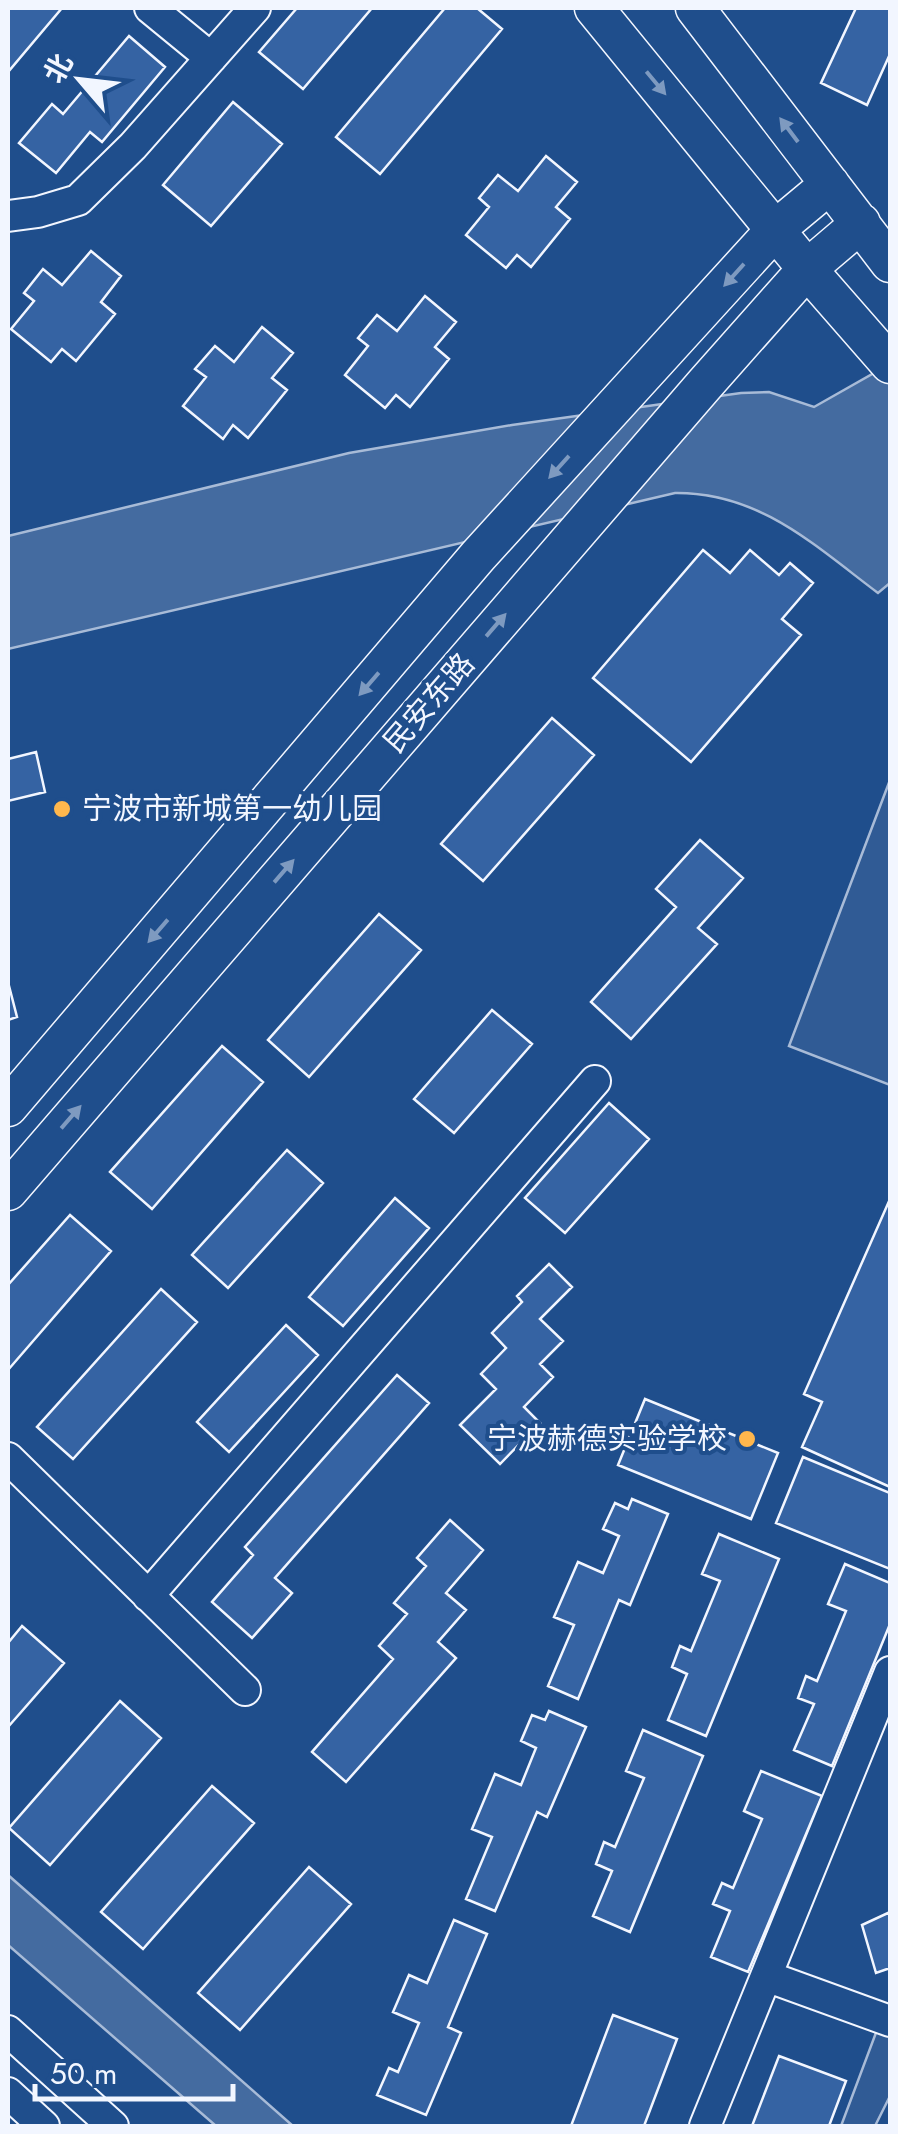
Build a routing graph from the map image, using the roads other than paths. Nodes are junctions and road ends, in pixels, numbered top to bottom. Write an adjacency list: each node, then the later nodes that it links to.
1 (150, 8): 5 (street)
2 (255, 8): 5 (street)
3 (594, 8): 9 (main road, one-way to 9)
4 (694, 8): 6 (main road, one-way to 4)
5 (211, 58): 7 (street)
6 (830, 184): 8 (main road); 9 (main road, 民安东路)
7 (8, 216)
8 (860, 223): 10 (main road); 11 (main road, 民安东路)
9 (776, 228): 11 (main road); 14 (main road, 民安东路, one-way to 14)
10 (890, 263)
11 (807, 270): 12 (main road); 15 (main road, 民安东路, one-way to 11)
12 (885, 358)
13 (595, 1081): 17 (street)
14 (8, 1107)
15 (8, 1191)
16 (8, 1458): 17 (street)
17 (148, 1596): 19 (street)
18 (890, 1672): 20 (street)
19 (245, 1690)
20 (766, 1976): 21 (street); 28 (street)
21 (890, 2021)
22 (8, 2031): 27 (street)
23 (8, 2093): 26 (street)
24 (8, 2107): 25 (street)
25 (30, 2126)
26 (44, 2126)
27 (114, 2126)
28 (705, 2126)

